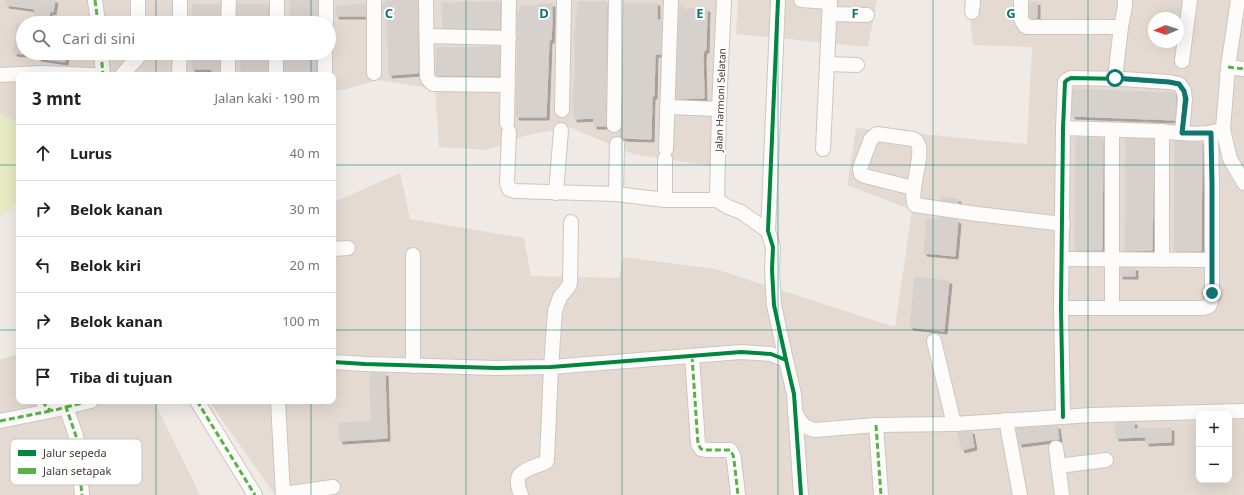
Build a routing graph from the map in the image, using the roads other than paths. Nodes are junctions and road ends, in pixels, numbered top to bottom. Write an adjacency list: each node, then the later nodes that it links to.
1 (96, 0): 22 (street)
2 (138, 0): 23 (street)
3 (180, 0): 24 (street)
4 (229, 0): 25 (street)
5 (277, 0): 26 (street)
6 (326, 0): 27 (street)
7 (374, 0): 48 (street)
8 (426, 0): 29 (street)
9 (509, 0): 30 (street)
10 (564, 0): 55 (street)
11 (616, 0): 56 (street)
12 (671, 0): 53 (street)
13 (724, 0): 54 (street, Jalan Harmoni Selatan)
14 (778, 0): 73 (street)
15 (800, 0): 20 (street)
16 (1020, 0): 28 (street)
17 (1125, 0): 28 (street)
18 (1190, 0): 37 (street)
19 (1238, 0): 40 (street)
20 (830, 5): 21 (street); 38 (street)
21 (867, 15)
22 (97, 16)
23 (138, 16)
24 (180, 16)
25 (228, 16)
26 (277, 16)
27 (326, 16)
28 (1121, 27): 51 (street)
29 (427, 36): 30 (street); 52 (street)
30 (509, 38): 52 (street)
31 (102, 60): 43 (street)
32 (135, 60): 44 (street)
33 (180, 60): 42 (street)
34 (228, 60): 45 (street)
35 (276, 60): 46 (street)
36 (325, 60): 47 (street)
37 (1182, 60)
38 (827, 64): 39 (street); 64 (street)
39 (857, 65)
40 (1228, 67): 41 (street); 60 (street)
41 (1244, 69)
42 (179, 71)
43 (103, 72)
44 (125, 72)
45 (228, 72)
46 (276, 72)
47 (325, 72)
48 (374, 73)
49 (0, 74): 50 (street)
50 (16, 74)
51 (1115, 78): 57 (street); 62 (street)
52 (508, 85): 67 (street)
53 (667, 107): 54 (street); 69 (street)
54 (720, 109): 70 (street, Jalan Harmoni Selatan)
55 (562, 110)
56 (614, 125)
57 (1063, 128): 59 (street); 72 (street)
58 (561, 130): 67 (street)
59 (1112, 130): 61 (street); 78 (street)
60 (1217, 131): 62 (street); 65 (street); 80 (street)
61 (1162, 132): 62 (street); 79 (street)
62 (1182, 133)
63 (617, 144): 68 (street)
64 (823, 149)
65 (1244, 183)
66 (913, 188): 66 (street); 72 (street)
67 (556, 193): 68 (street)
68 (616, 194): 69 (street)
69 (665, 200): 70 (street)
70 (717, 200): 73 (street)
71 (571, 222): 88 (street)
72 (1062, 224): 77 (street)
73 (768, 232): 85 (street)
74 (348, 248): 75 (street)
75 (336, 249)
76 (414, 254): 87 (street)
77 (1062, 259): 78 (street); 81 (street)
78 (1112, 260): 79 (street); 82 (street)
79 (1162, 260): 80 (street)
80 (1212, 260): 82 (street)
81 (1061, 308): 82 (street); 96 (street)
82 (1112, 308)
83 (934, 341): 99 (street)
84 (692, 356): 85 (street); 88 (street); 111 (street)
85 (786, 360): 94 (street)
86 (336, 362): 87 (street)
87 (413, 366): 88 (street)
88 (551, 367): 110 (street)
89 (78, 404): 93 (street)
90 (199, 404): 108 (street)
91 (278, 404): 109 (street)
92 (46, 406): 93 (street); 98 (street)
93 (66, 407): 101 (street)
94 (795, 411): 100 (street); 112 (street)
95 (1244, 411): 96 (street)
96 (1063, 417): 97 (street)
97 (1006, 420): 99 (street); 114 (street)
98 (0, 421)
99 (954, 424): 100 (street)
100 (876, 425): 113 (street)
101 (76, 439)
102 (1056, 448): 104 (street)
103 (1106, 460): 104 (street)
104 (1058, 466): 115 (street)
105 (81, 485): 107 (street)
106 (333, 487): 109 (street)
107 (82, 495)
108 (255, 495)
109 (283, 495)
110 (521, 495)
111 (738, 495)
112 (801, 495)
113 (881, 495)
114 (1020, 495)
115 (1062, 495)

